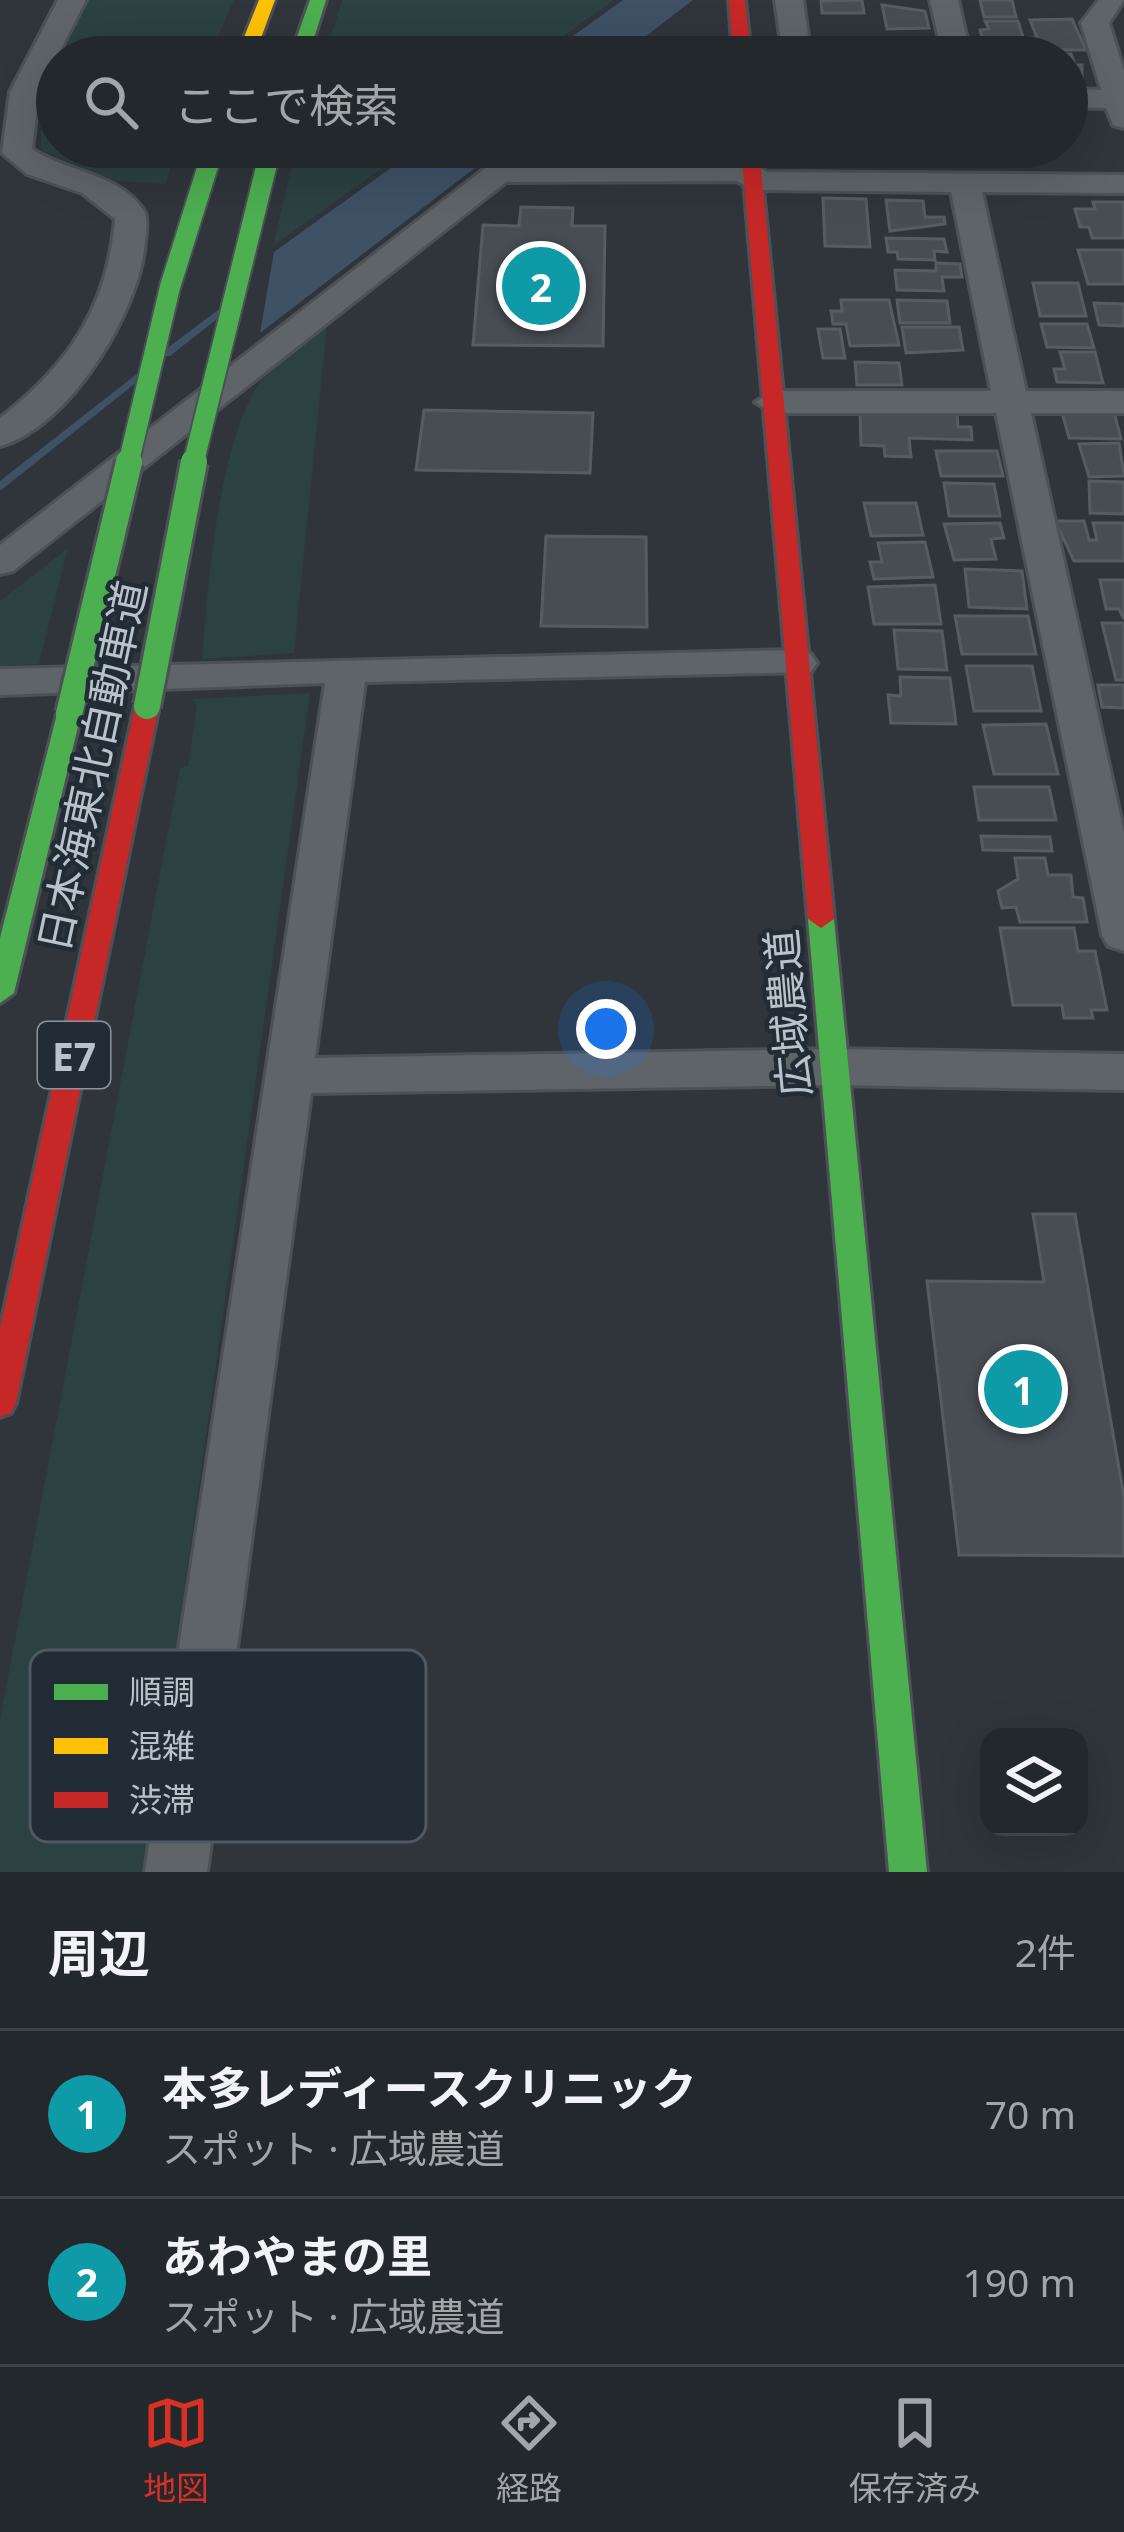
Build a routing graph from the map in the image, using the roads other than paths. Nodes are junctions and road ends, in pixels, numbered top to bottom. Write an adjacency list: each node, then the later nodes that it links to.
1 (73, 0): 8 (street)
2 (267, 0): 9 (main road)
3 (318, 0): 10 (main road)
4 (736, 0): 11 (main road)
5 (789, 0): 12 (street)
6 (944, 0): 13 (street)
7 (1113, 0): 16 (street)
8 (53, 36)
9 (253, 36)
10 (306, 36)
11 (740, 36)
12 (793, 36)
13 (952, 36)
14 (36, 65): 17 (street)
15 (1088, 102): 16 (street)
16 (1121, 109)
17 (36, 166)
18 (41, 168): 29 (street)
19 (208, 168): 35 (main road, 日本海東北自動車道 / E7, bridge)
20 (266, 168): 39 (main road, 日本海東北自動車道 / E7, bridge)
21 (709, 168): 30 (street)
22 (751, 168): 27 (main road, 広域農道)
23 (763, 168): 25 (street)
24 (1124, 184): 25 (street)
25 (964, 185): 26 (street)
26 (1009, 401): 27 (street); 28 (street); 34 (street)
27 (773, 402): 31 (main road, 広域農道)
28 (1124, 402)
29 (0, 435)
30 (0, 563)
31 (797, 663): 32 (street); 36 (main road, 広域農道)
32 (347, 670): 33 (street); 38 (street)
33 (0, 682)
34 (1124, 935)
35 (0, 993)
36 (834, 1066): 37 (street); 38 (street); 43 (main road, 広域農道)
37 (1124, 1072)
38 (285, 1076): 40 (street)
39 (0, 1403)
40 (206, 1650)
41 (180, 1842): 42 (street)
42 (176, 1872)
43 (908, 1872)

